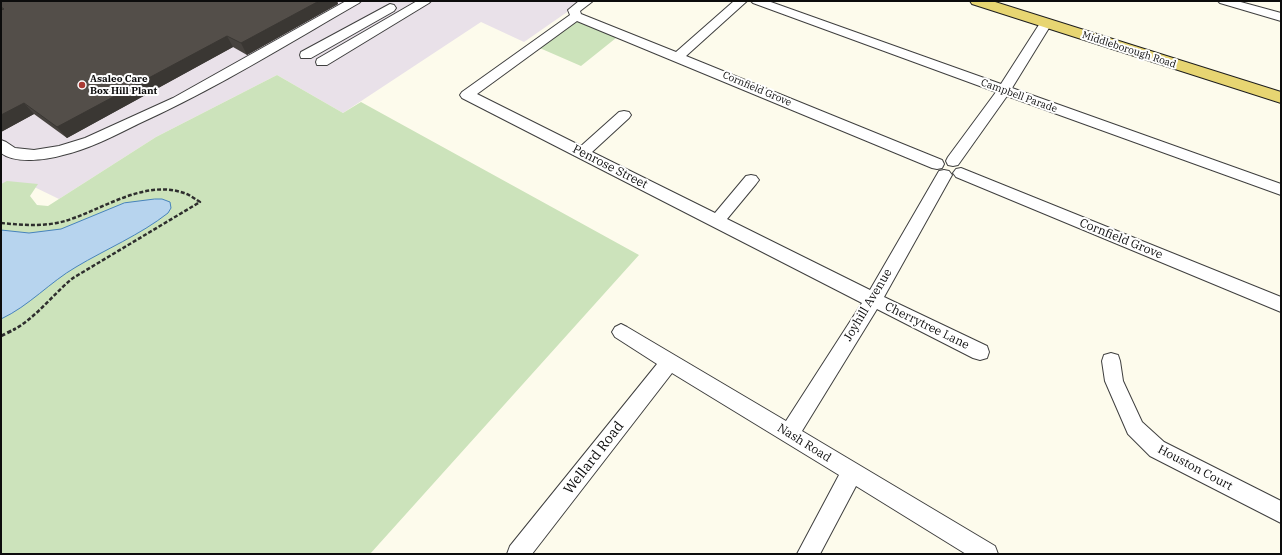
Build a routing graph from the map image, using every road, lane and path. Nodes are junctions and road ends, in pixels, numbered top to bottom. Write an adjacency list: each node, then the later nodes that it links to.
1 (355, 1): 19 (street)
2 (403, 1): 9 (street)
3 (425, 1): 15 (street)
4 (587, 1): 10 (street)
5 (741, 1): 14 (street)
6 (757, 1): 16 (street, Campbell Parade)
7 (977, 1): 12 (main road, Middleborough Road)
8 (1224, 1): 11 (street)
9 (386, 5): 13 (street)
10 (576, 16): 14 (street, Cornfield Grove); 20 (street, Penrose Street)
11 (1281, 17)
12 (1046, 23): 16 (street); 17 (main road, Middleborough Road)
13 (306, 55)
14 (678, 57): 22 (street, Cornfield Grove)
15 (322, 62)
16 (1004, 90): 21 (street); 24 (street, Campbell Parade)
17 (1281, 98)
18 (624, 115): 20 (street)
19 (1, 145)
20 (582, 153): 25 (street, Penrose Street)
21 (957, 167): 22 (street); 28 (street, Cornfield Grove)
22 (940, 169): 27 (street, Joyhill Avenue)
23 (751, 180): 25 (street)
24 (1281, 190)
25 (717, 221): 27 (street, Penrose Street)
26 (1, 223): 30 (path)
27 (873, 300): 31 (street, Cherrytree Lane); 34 (street, Joyhill Avenue)
28 (1281, 305)
29 (621, 332): 33 (street, Nash Road)
30 (1, 336)
31 (980, 352)
32 (1111, 361): 36 (street, Houston Court)
33 (670, 362): 34 (street, Nash Road); 37 (street, Wellard Road)
34 (790, 433): 35 (street, Nash Road)
35 (852, 472): 38 (street); 39 (street, Nash Road)
36 (1281, 512)
37 (518, 554)
38 (808, 554)
39 (987, 554)

